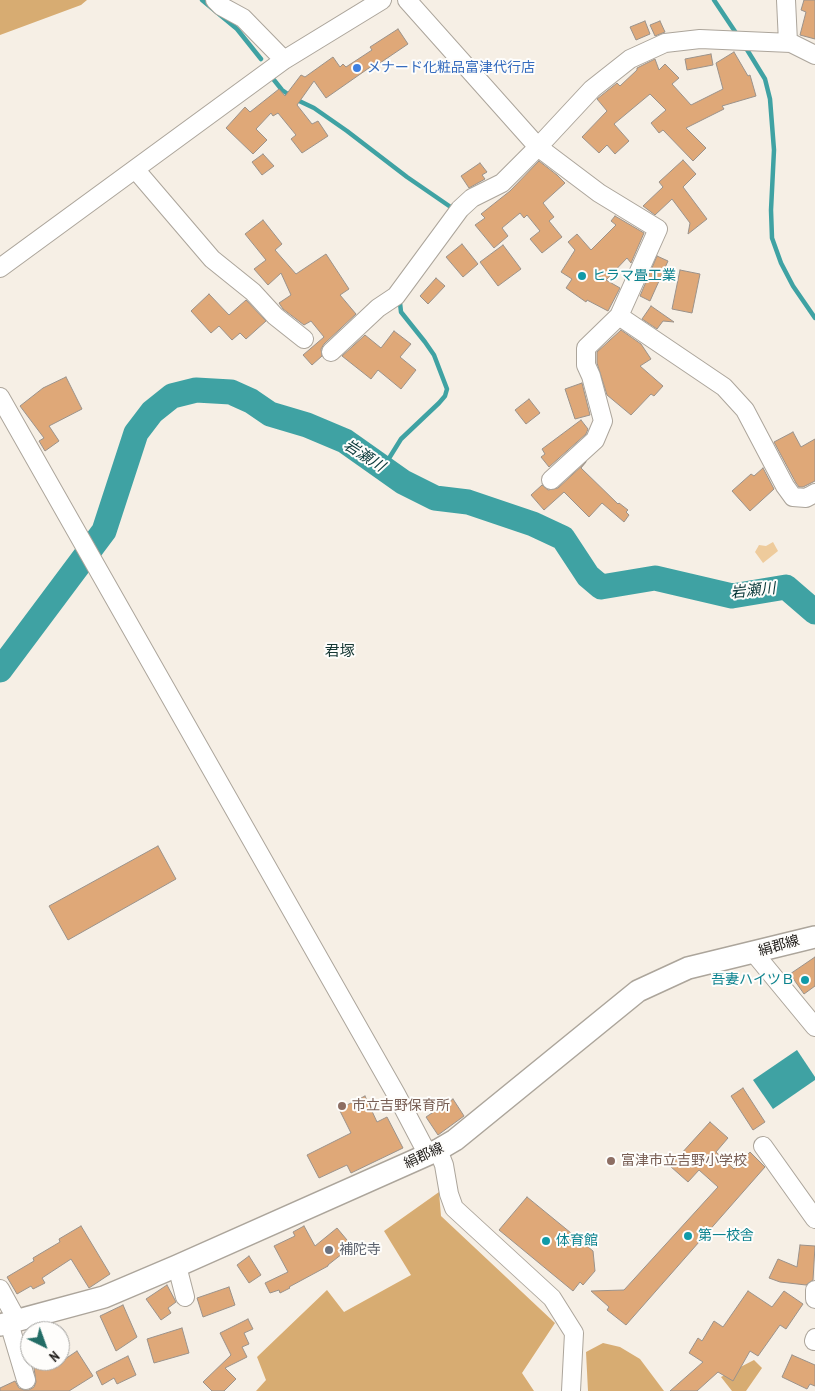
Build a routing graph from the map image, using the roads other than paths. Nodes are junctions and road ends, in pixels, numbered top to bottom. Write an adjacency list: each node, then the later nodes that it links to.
1 (215, 0): 7 (street)
2 (382, 0): 7 (street)
3 (407, 0): 8 (street)
4 (786, 0): 5 (street)
5 (788, 42): 6 (street); 8 (street)
6 (815, 55)
7 (284, 60): 9 (street)
8 (538, 147): 11 (street); 13 (street)
9 (134, 169): 10 (street); 12 (street)
10 (0, 268)
11 (619, 316): 15 (street); 16 (street)
12 (304, 339)
13 (331, 352)
14 (0, 397): 21 (street)
15 (551, 480)
16 (815, 493)
17 (815, 937): 18 (main road, 絹郡線)
18 (754, 953): 19 (street); 21 (main road, 絹郡線)
19 (815, 1027)
20 (762, 1146): 22 (street)
21 (433, 1152): 23 (main road, 絹郡線); 30 (street)
22 (815, 1219)
23 (177, 1266): 26 (street); 28 (main road, 絹郡線)
24 (0, 1289): 28 (street)
25 (815, 1290): 27 (street)
26 (185, 1297)
27 (815, 1299)
28 (9, 1323): 29 (street)
29 (26, 1380)
30 (571, 1391)

